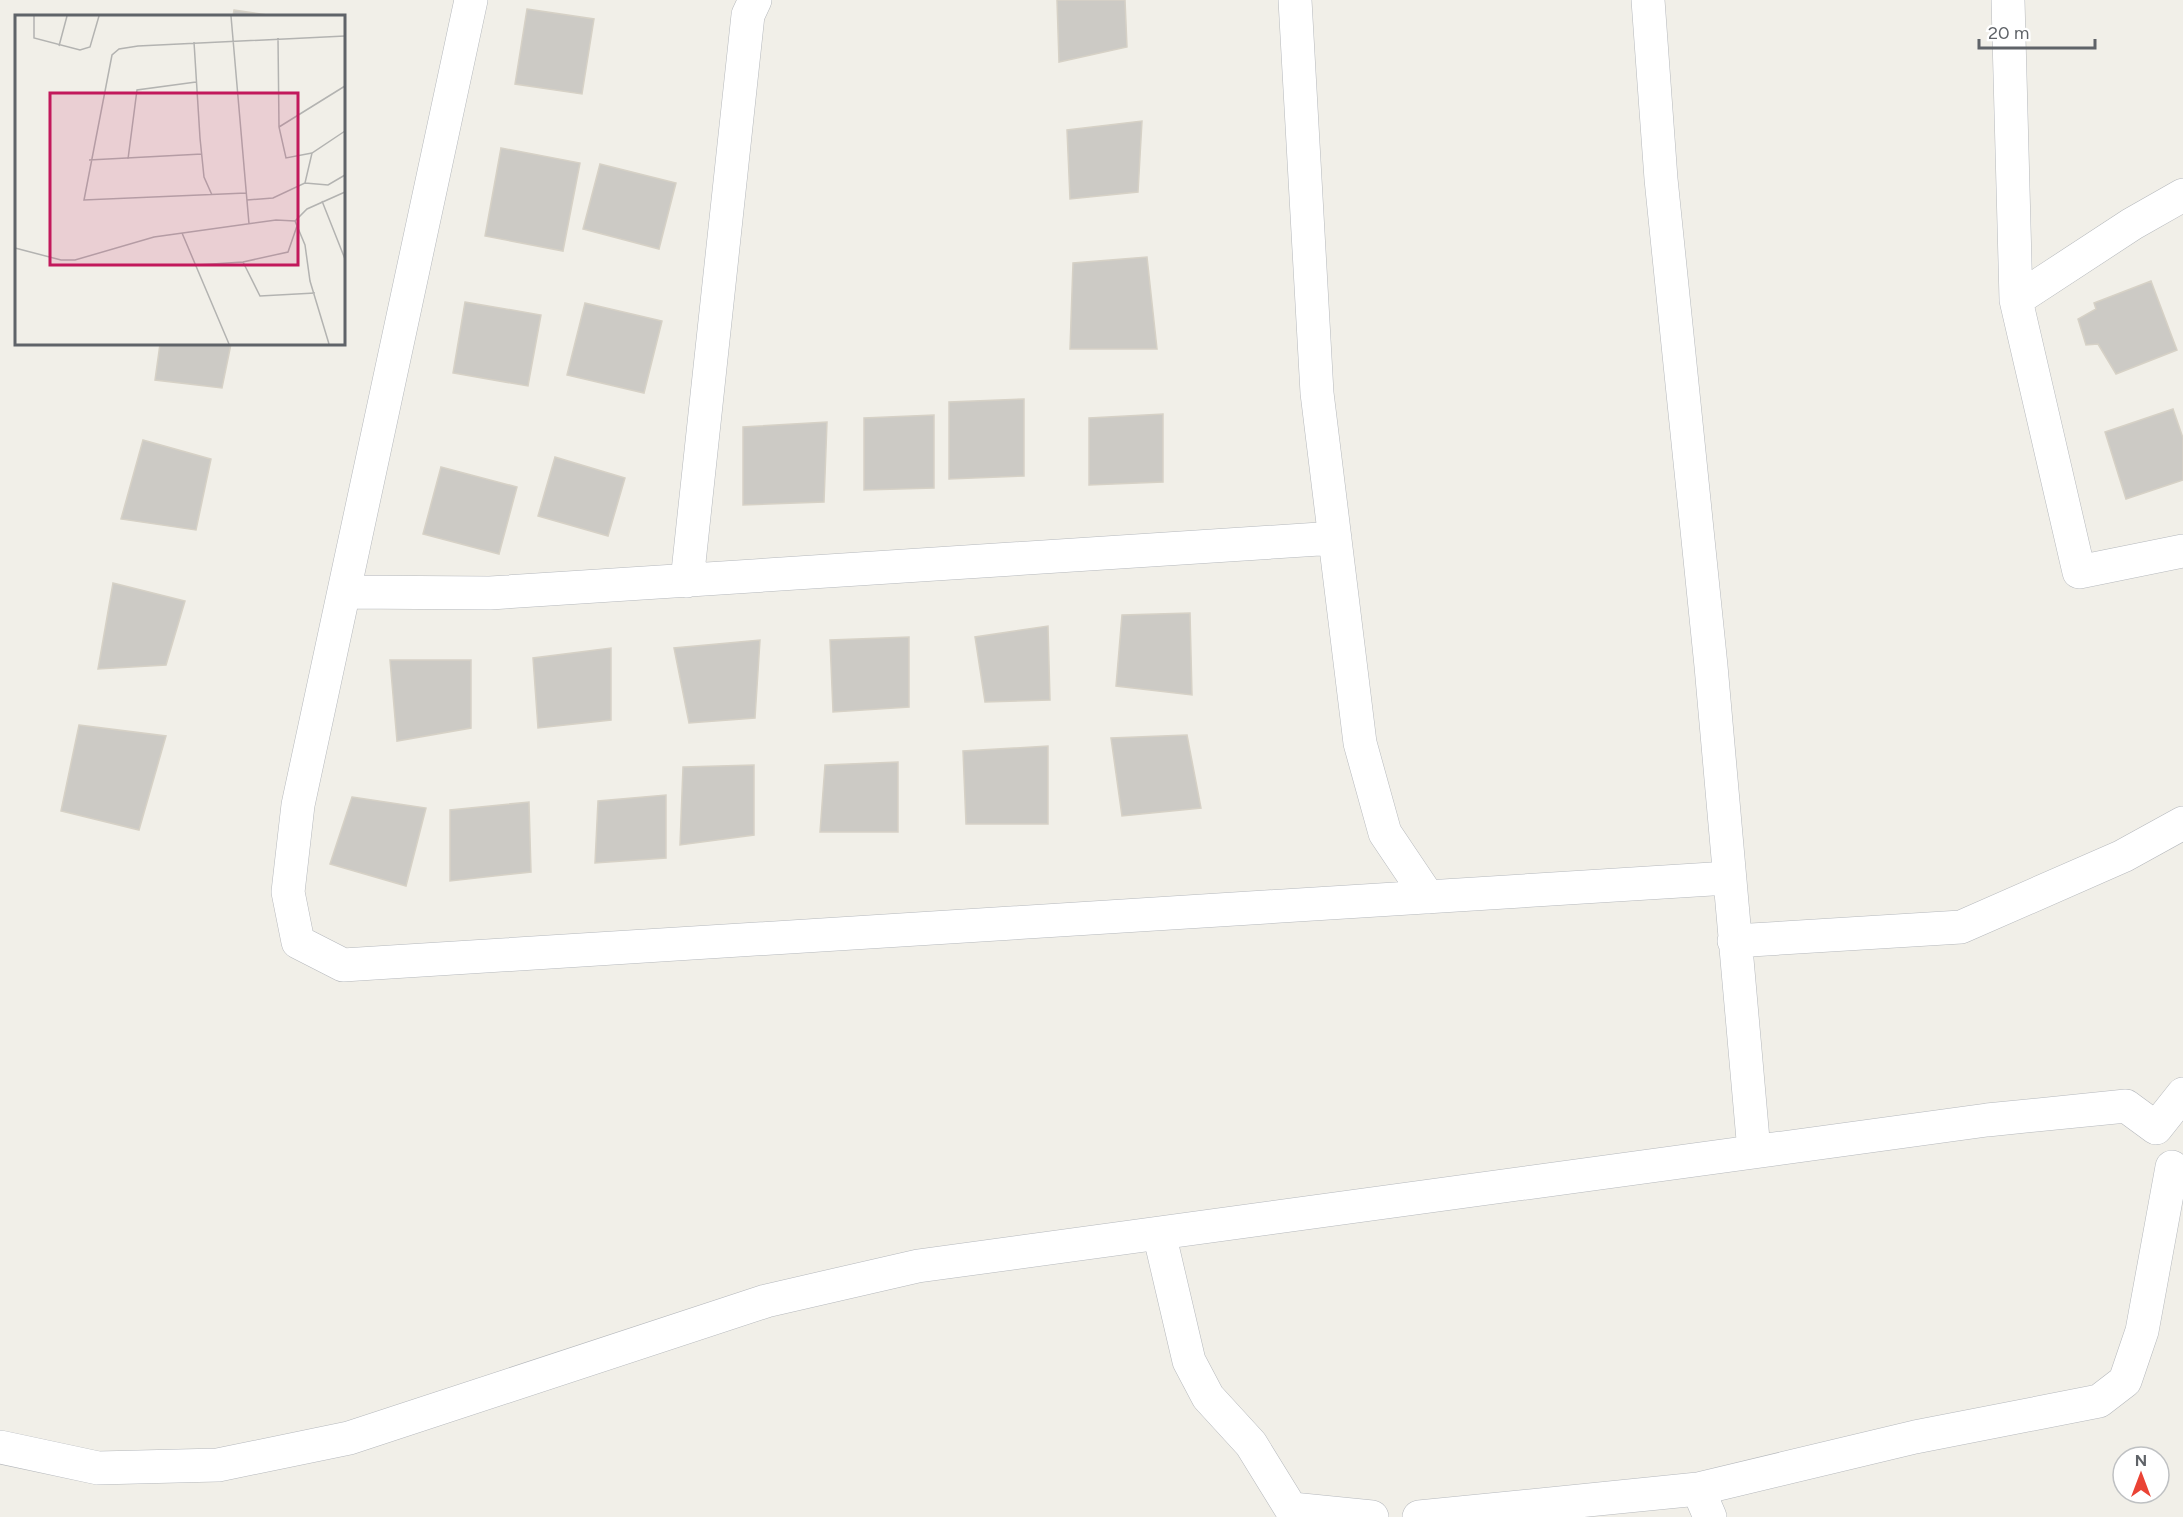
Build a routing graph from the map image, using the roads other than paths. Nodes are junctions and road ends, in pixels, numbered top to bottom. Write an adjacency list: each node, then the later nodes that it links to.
1 (471, 0): 11 (street)
2 (754, 0): 10 (street)
3 (1295, 0): 8 (street)
4 (1648, 0): 13 (street)
5 (2008, 0): 7 (street)
6 (2183, 195): 7 (street)
7 (2016, 300): 9 (street)
8 (1335, 538): 10 (street); 14 (street)
9 (2183, 551)
10 (687, 581): 11 (street)
11 (345, 592): 14 (street)
12 (2183, 823): 15 (street)
13 (1728, 878): 14 (street); 15 (street)
14 (1428, 897)
15 (1734, 941): 18 (street)
16 (2183, 1094): 17 (street)
17 (2156, 1128): 18 (street); 19 (street)
18 (1754, 1151): 20 (street)
19 (2177, 1180): 22 (street)
20 (1159, 1233): 21 (street); 23 (street)
21 (0, 1447)
22 (1704, 1503): 25 (street)
23 (1294, 1513): 24 (street)
24 (1372, 1517)
25 (1419, 1517)

